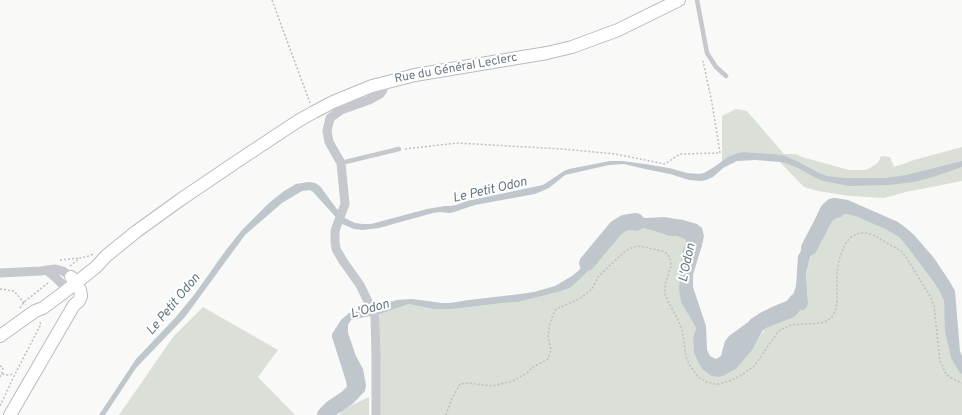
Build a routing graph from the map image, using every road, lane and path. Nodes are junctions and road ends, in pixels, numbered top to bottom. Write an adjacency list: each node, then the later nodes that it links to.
1 (272, 0): 7 (path)
2 (679, 0): 6 (main road, Rue du Général Leclerc)
3 (698, 0): 5 (lane)
4 (703, 58): 8 (path)
5 (726, 76)
6 (381, 81): 7 (main road, Rue du Général Leclerc); 9 (street)
7 (314, 112): 11 (main road, Rue du Général Leclerc)
8 (399, 149): 9 (lane)
9 (341, 163): 23 (street)
10 (0, 273): 11 (street)
11 (69, 284): 14 (main road, Rue du Général Leclerc); 22 (main road)
12 (0, 289): 13 (path)
13 (24, 302)
14 (36, 315): 15 (main road, Rue du Général Leclerc); 18 (path)
15 (0, 336)
16 (0, 366): 17 (path)
17 (2, 374): 18 (path); 19 (path)
18 (15, 374): 21 (path)
19 (0, 377)
20 (962, 384): 24 (path)
21 (0, 406)
22 (10, 415)
23 (376, 415)
24 (446, 415)

